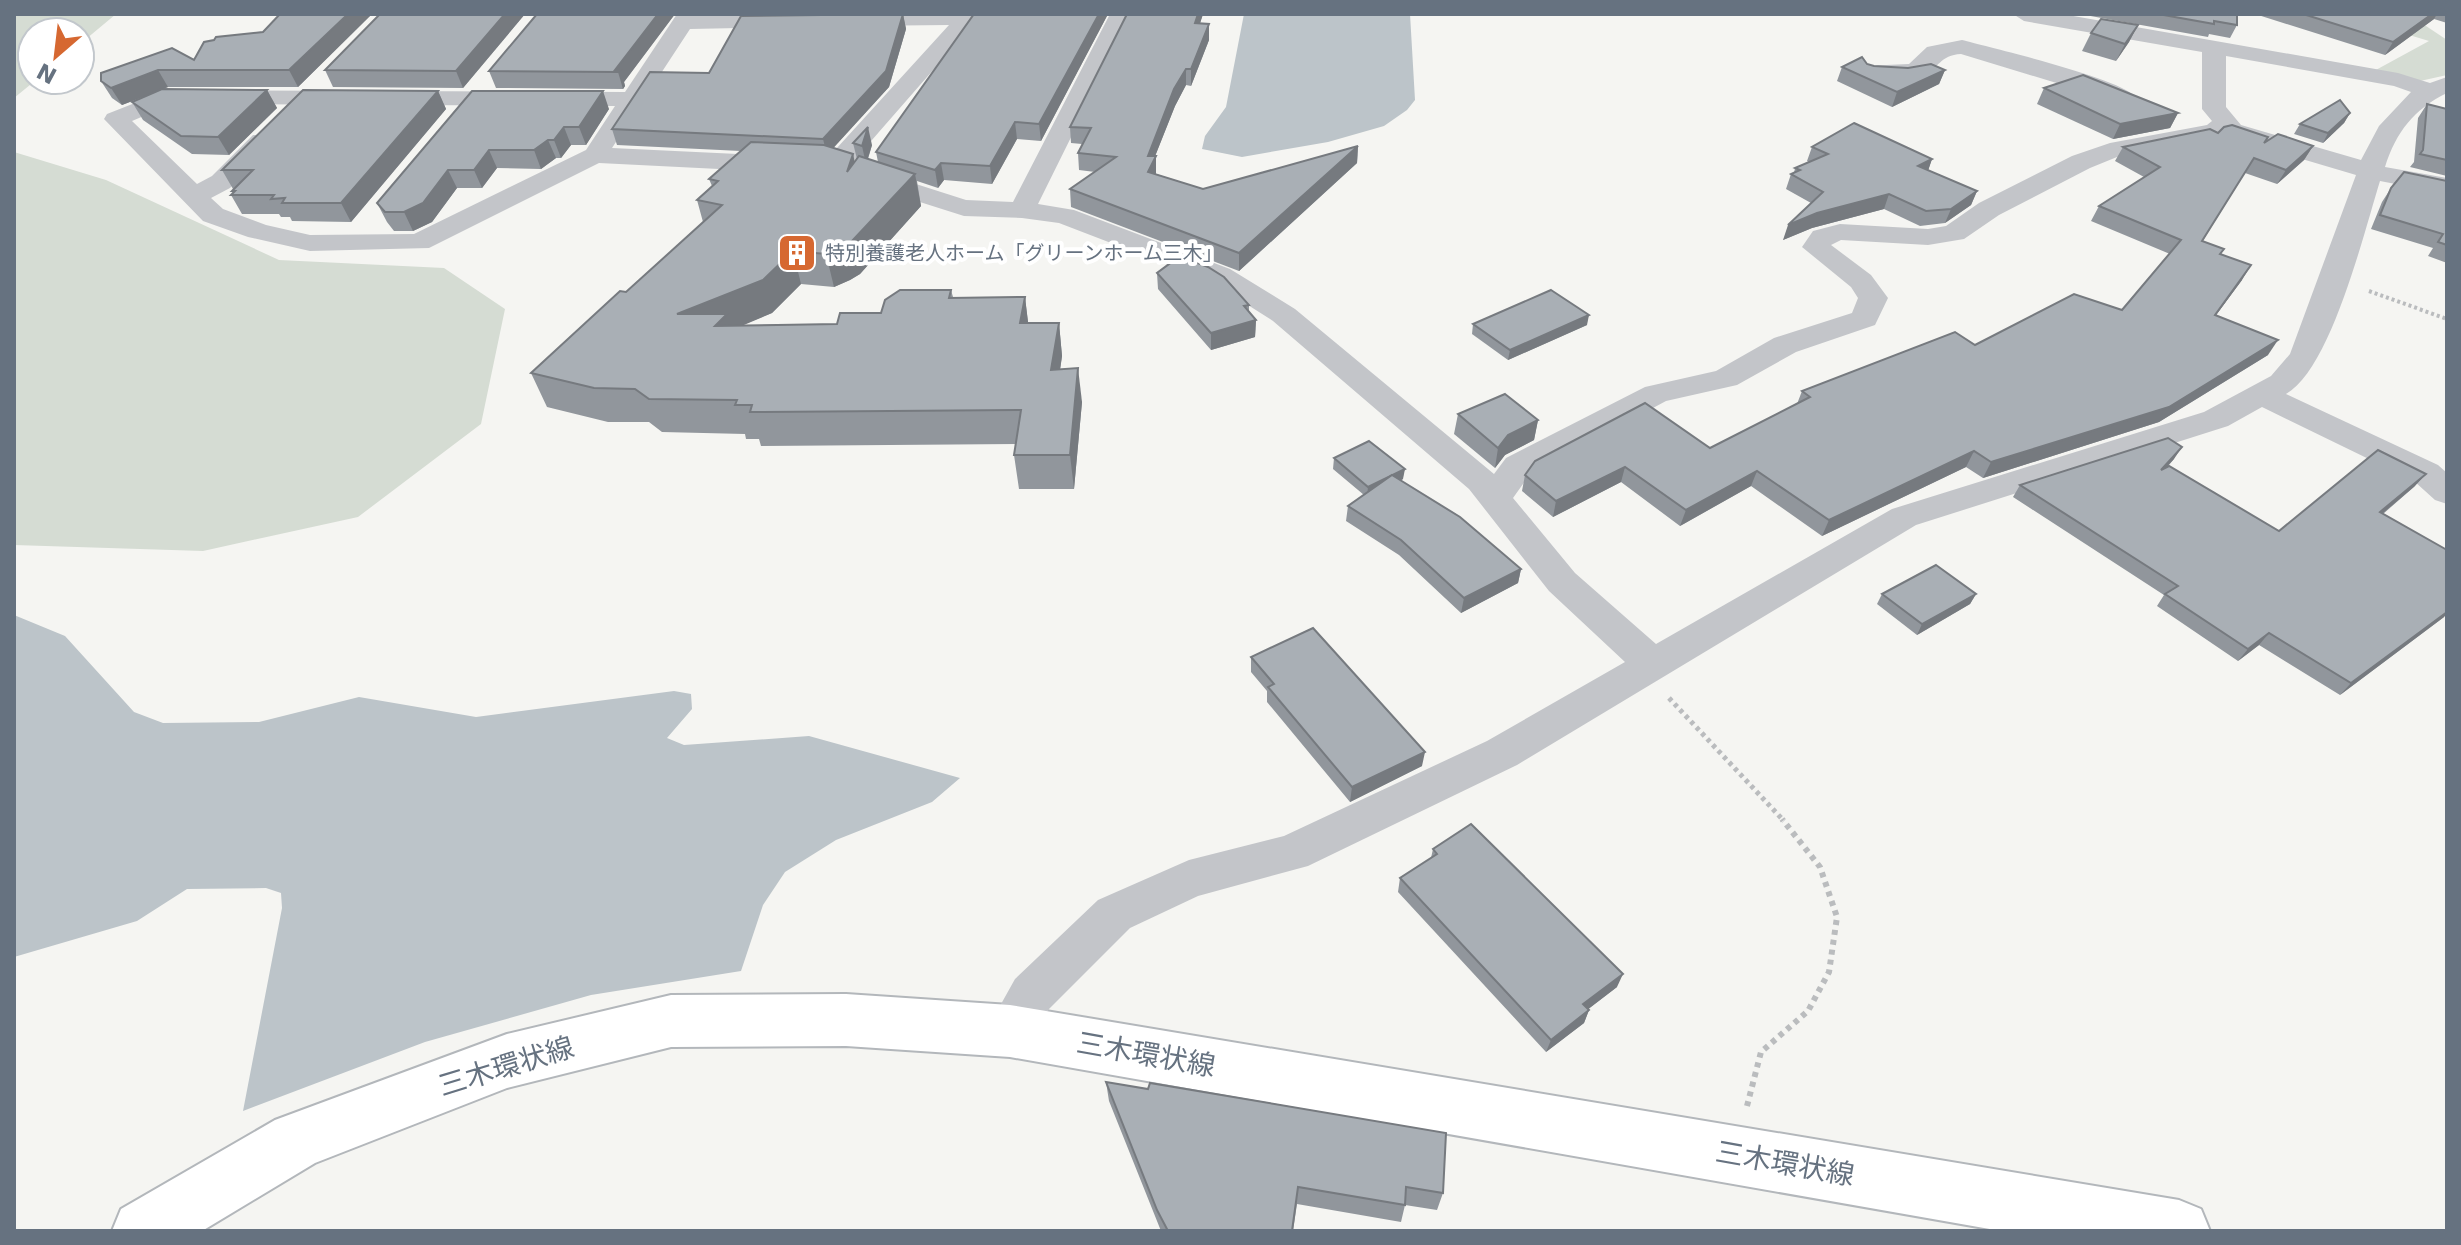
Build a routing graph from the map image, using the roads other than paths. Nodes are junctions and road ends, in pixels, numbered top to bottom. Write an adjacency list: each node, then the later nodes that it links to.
1 (1121, 14): 22 (street)
2 (2024, 14): 5 (street)
3 (970, 16): 4 (street); 18 (street)
4 (685, 18): 14 (street)
5 (2088, 26): 6 (street); 7 (street)
6 (2214, 48): 11 (street); 16 (street)
7 (2039, 70): 8 (street); 16 (street)
8 (1872, 71)
9 (491, 74): 13 (street)
10 (326, 77): 12 (street)
11 (2439, 87): 19 (street)
12 (305, 98): 13 (street); 21 (street); 21 (street)
13 (471, 98): 14 (street); 15 (street)
14 (631, 99): 17 (street)
15 (451, 122)
16 (2228, 128): 19 (street); 27 (street)
17 (595, 155): 18 (street); 24 (street)
18 (835, 166): 22 (street)
19 (2371, 170): 20 (street); 25 (street)
20 (2447, 186)
21 (194, 197): 24 (street)
22 (1022, 210): 27 (street)
23 (372, 218): 24 (street)
24 (352, 242)
25 (2262, 395): 26 (street); 28 (street)
26 (2447, 492)
27 (1491, 494): 28 (street)
28 (1648, 668): 29 (street)
29 (1010, 1031): 30 (main road, 三木環状線); 31 (main road, 三木環状線)
30 (143, 1231)
31 (2179, 1231)

